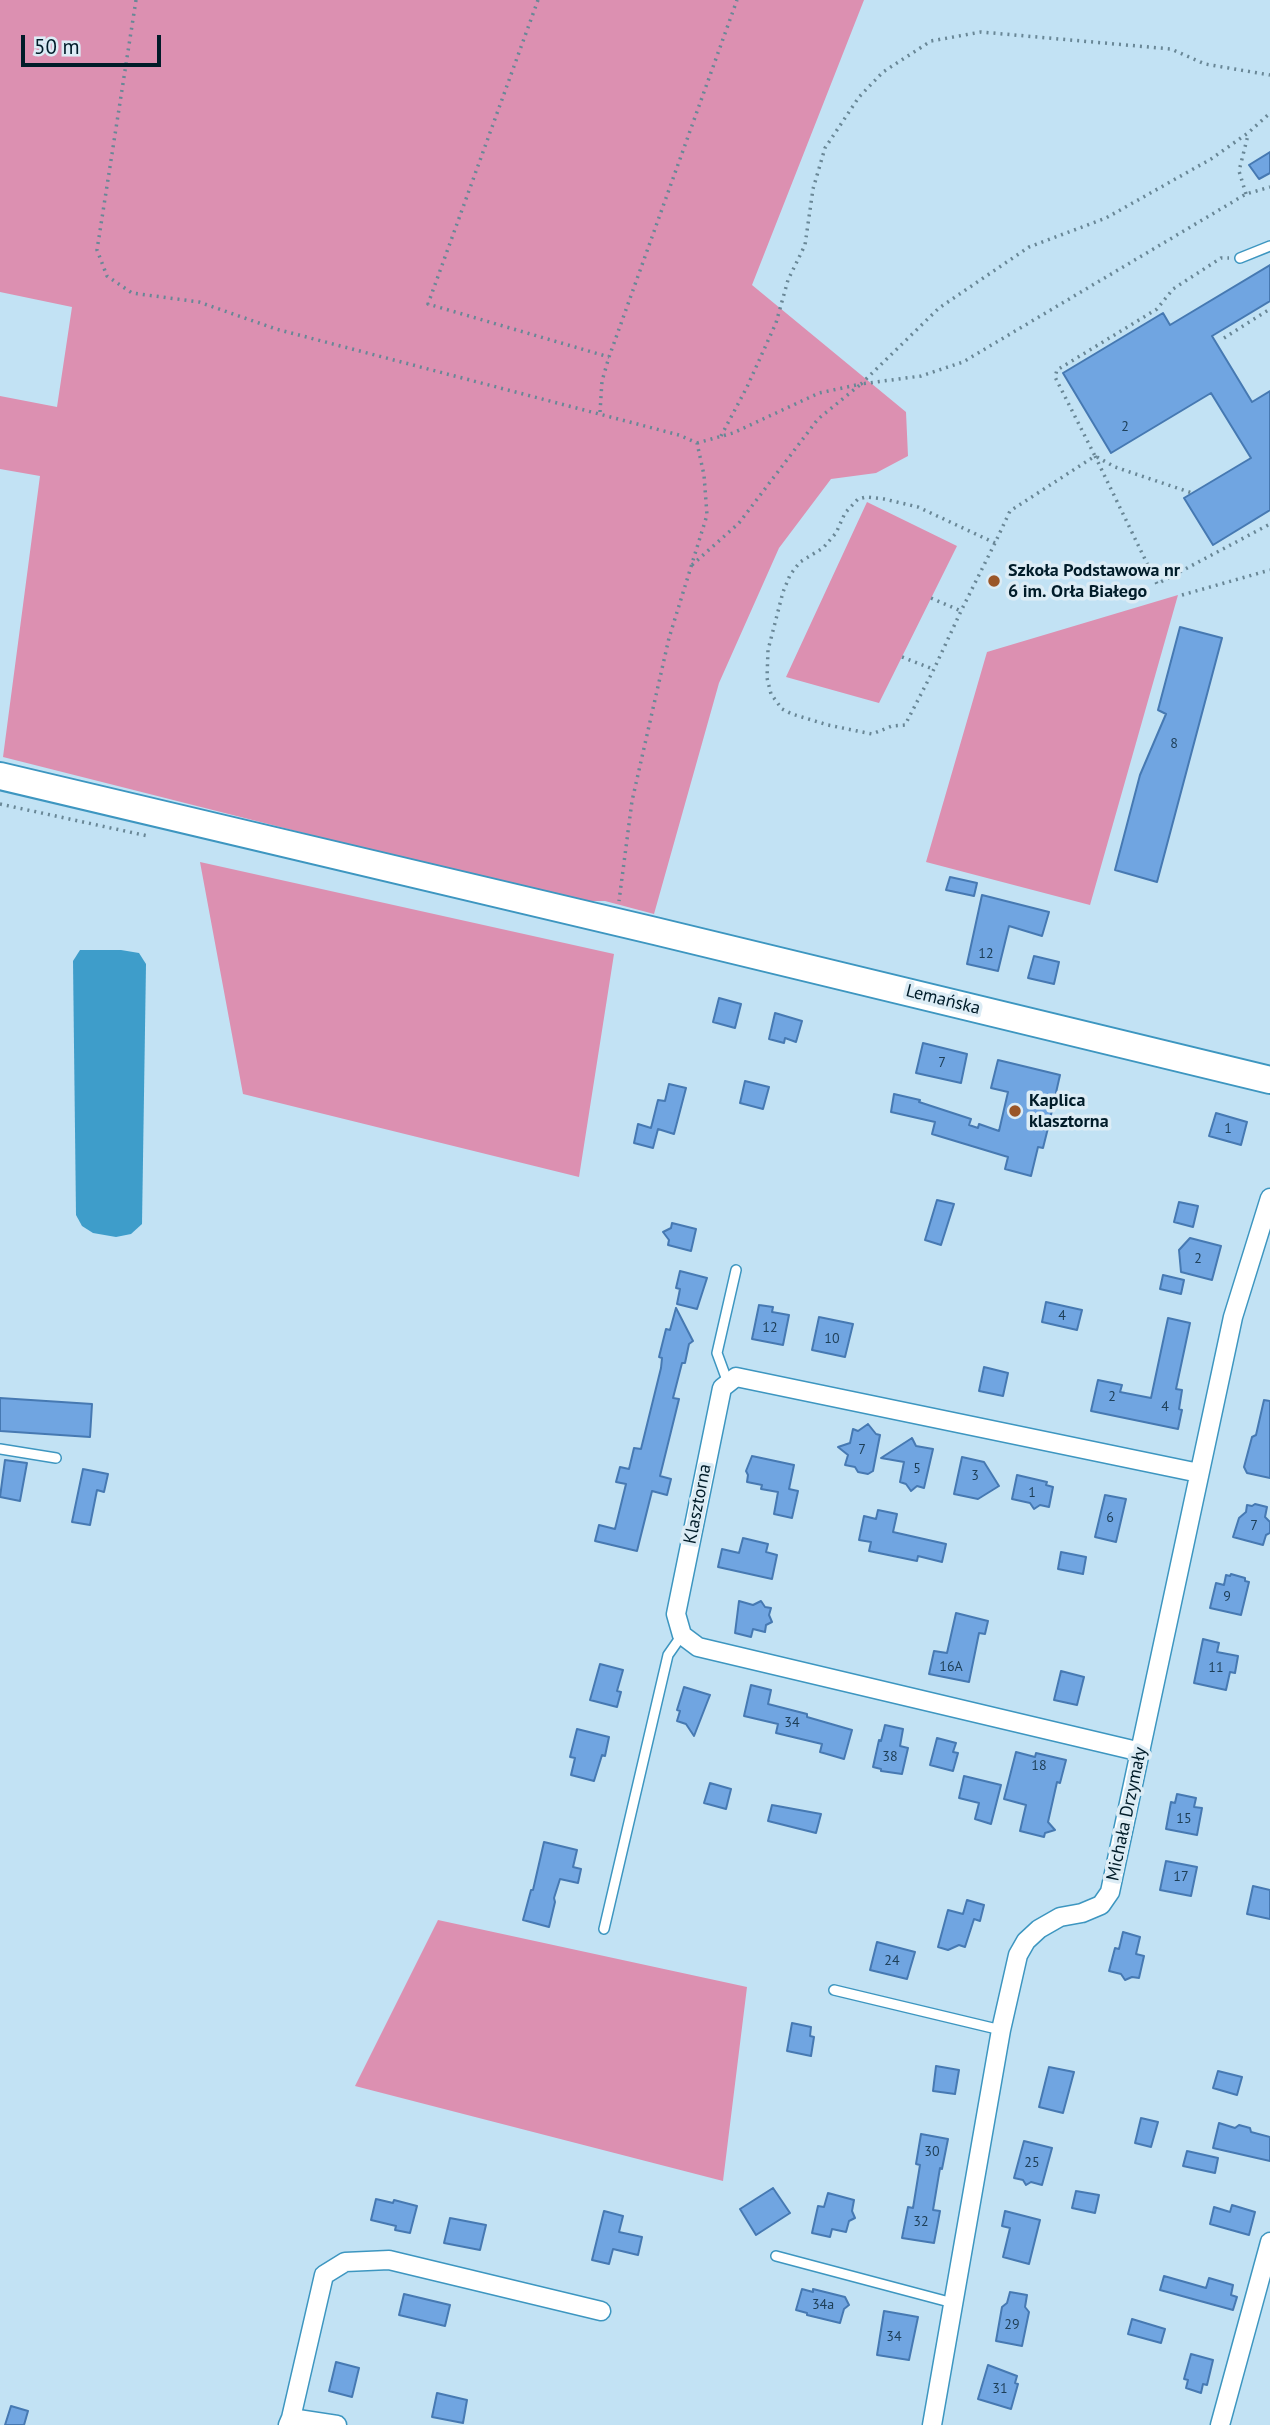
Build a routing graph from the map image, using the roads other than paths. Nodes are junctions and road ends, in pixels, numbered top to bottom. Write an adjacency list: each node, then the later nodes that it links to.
1 (1270, 246): 2 (lane)
2 (1240, 258)
3 (0, 776): 4 (main road, Lemańska)
4 (1270, 1080)
5 (1270, 1198): 10 (street, Michała Drzymały)
6 (736, 1270): 7 (lane)
7 (728, 1383): 10 (street); 11 (street, Klasztorna)
8 (0, 1449): 9 (lane)
9 (56, 1458)
10 (1199, 1473): 12 (street, Michała Drzymały)
11 (682, 1635): 12 (street); 13 (lane)
12 (1141, 1752): 15 (street, Michała Drzymały)
13 (604, 1929)
14 (834, 1990): 15 (lane)
15 (1001, 2030): 18 (street, Michała Drzymały)
16 (1270, 2242): 19 (street)
17 (776, 2256): 18 (lane)
18 (953, 2303): 24 (street, Michała Drzymały)
19 (1251, 2308): 21 (street); 25 (street)
20 (601, 2311): 22 (street)
21 (1270, 2313)
22 (290, 2422): 23 (street)
23 (337, 2425)
24 (932, 2425)
25 (1220, 2425)

